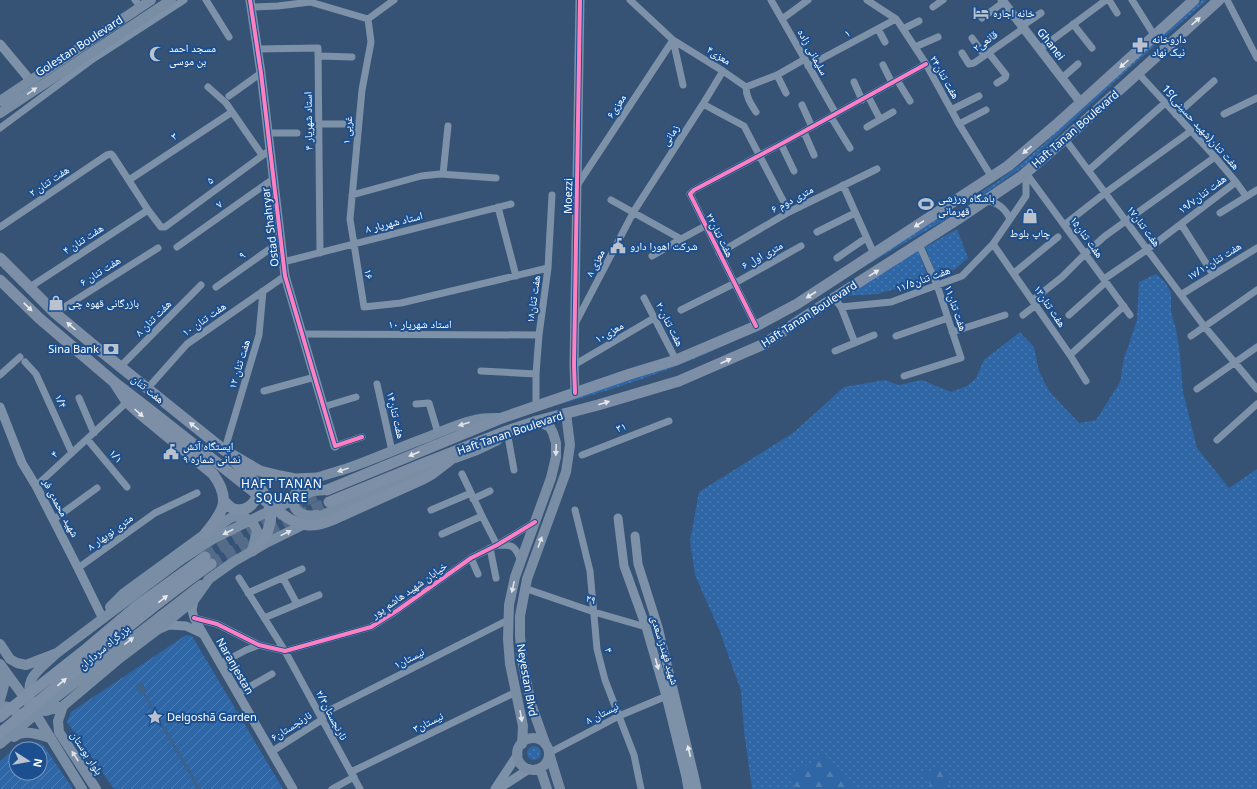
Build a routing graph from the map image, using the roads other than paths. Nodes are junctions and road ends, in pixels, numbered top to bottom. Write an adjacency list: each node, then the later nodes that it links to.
1 (151, 0): 20 (main road, Golestan Boulevard)
2 (171, 0): 50 (main road, Golestan Boulevard)
3 (184, 0): 50 (street)
4 (206, 0): 36 (street)
5 (288, 0): 22 (street)
6 (394, 0): 27 (street)
7 (580, 0): 119 (street, Moezzi)
8 (630, 0): 39 (street, ۴معزی)
9 (771, 0): 28 (street, سلیمانی زاده)
10 (808, 0): 28 (street)
11 (867, 0): 29 (street, هفت تنان۲۴)
12 (943, 0): 23 (street)
13 (1106, 0): 31 (street)
14 (1109, 0): 25 (street)
15 (1132, 0): 35 (street)
16 (1194, 0): 35 (main road, Haft Tanan Boulevard)
17 (1219, 0): 59 (main road, Haft Tanan Boulevard, one-way to 17)
18 (1227, 0): 46 (street)
19 (1003, 1): 26 (street); 32 (street, Ghanei)
20 (138, 3): 62 (main road, Golestan Boulevard)
21 (251, 4): 22 (street); 44 (street, Ostad Shahryar)
22 (278, 6): 27 (street)
23 (933, 7)
24 (1041, 13): 32 (street, ۲قانعی)
25 (1117, 13)
26 (982, 18)
27 (368, 19): 123 (street, ۱ غربی)
28 (782, 19): 53 (street, سلیمانی زاده)
29 (896, 19): 33 (street, ۱); 34 (street, هفت تنان۲۴)
30 (919, 21): 34 (street)
31 (1073, 24): 43 (street); 45 (street)
32 (1023, 27): 45 (street, Ghanei); 48 (street, ۲قانعی)
33 (878, 29): 40 (street); 53 (street, ۱)
34 (903, 29): 42 (street, هفت تنان۲۴)
35 (1154, 35): 77 (main road, Haft Tanan Boulevard, one-way to 77)
36 (229, 37)
37 (938, 37): 42 (street)
38 (972, 38): 48 (street)
39 (673, 40): 57 (street, ۴معزی); 67 (street); 119 (street, ۶معزی)
40 (885, 42)
41 (0, 44): 62 (street)
42 (915, 47): 54 (street, هفت تنان۲۴)
43 (1092, 48)
44 (258, 49): 49 (street); 58 (street, Ostad Shahryar)
45 (1040, 49): 61 (street, Ghanei)
46 (1255, 49): 52 (street)
47 (962, 53): 48 (street, ۲قانعی)
48 (986, 54): 66 (street)
49 (318, 56): 51 (street); 91 (street, استاد شهریار ۴)
50 (90, 57): 86 (main road, Golestan Boulevard, one-way to 50); 97 (street)
51 (352, 57)
52 (1257, 58)
53 (807, 63): 60 (street); 89 (street, سلیمانی زاده)
54 (926, 64): 63 (street); 81 (street, هفت تنان۲۴)
55 (1078, 64): 61 (street)
56 (883, 65): 63 (street)
57 (723, 70): 69 (street, ۴معزی); 79 (street, زمانی)
58 (261, 73): 71 (street); 100 (street, Ostad Shahryar)
59 (1138, 73): 78 (street, 19هفت تنان(شهید حسینی)); 102 (main road, Haft Tanan Boulevard)
60 (777, 75): 69 (street); 70 (street)
61 (1062, 78): 77 (street, Ghanei)
62 (30, 80): 75 (main road, Golestan Boulevard)
63 (895, 81): 73 (street); 76 (street)
64 (1214, 81): 88 (street)
65 (854, 82): 73 (street)
66 (997, 83)
67 (683, 85)
68 (208, 87): 83 (street)
69 (746, 87): 84 (street)
70 (786, 93)
71 (229, 96)
72 (979, 96): 81 (street)
73 (865, 98): 89 (street); 90 (street)
74 (1257, 98): 87 (street)
75 (0, 101)
76 (910, 101)
77 (1081, 103): 114 (main road, Haft Tanan Boulevard, one-way to 114)
78 (1165, 103): 88 (street, 19هفت تنان(شهید حسینی)); 110 (street)
79 (703, 104): 106 (street); 132 (street, زمانی)
80 (802, 105): 95 (street)
81 (952, 110): 93 (street, هفت تنان۲۴)
82 (986, 110): 93 (street)
83 (232, 112): 105 (street); 117 (street, ۳)
84 (756, 112)
85 (893, 112): 90 (street)
86 (0, 113)
87 (1224, 114)
88 (1176, 115): 98 (street, 19هفت تنان(شهید حسینی))
89 (833, 116): 95 (street); 104 (street, سلیمانی زاده)
90 (880, 119): 96 (street)
91 (319, 124): 92 (street); 157 (street, استاد شهریار ۴)
92 (345, 124)
93 (960, 124): 114 (street, هفت تنان۲۴)
94 (448, 126): 113 (street)
95 (812, 127): 99 (street)
96 (866, 127)
97 (0, 128)
98 (1191, 131): 108 (street, 19هفت تنان(شهید حسینی)); 122 (street)
99 (804, 132): 103 (street); 107 (street)
100 (268, 133): 101 (street); 105 (street, Ostad Shahryar)
101 (297, 133)
102 (1066, 139): 110 (street, هفت تنان۱۷); 112 (main road, Haft Tanan Boulevard)
103 (781, 144): 106 (street); 111 (street)
104 (850, 148)
105 (266, 152): 116 (street, Ostad Shahryar); 131 (street, ۵)
106 (759, 155): 133 (street); 141 (street, ۲۲هفت تنان)
107 (814, 155)
108 (1215, 157): 118 (street, 19هفت تنان(شهید حسینی)); 138 (street)
109 (877, 169): 120 (street, ۶ متری دوم)
110 (1089, 170): 122 (street, هفت تنان۱۷)
111 (794, 171)
112 (1026, 172): 127 (main road, Haft Tanan Boulevard); 137 (street); 140 (street, هفت تنان۱۵)
113 (443, 174): 115 (street); 123 (street)
114 (991, 176): 128 (main road, Haft Tanan Boulevard)
115 (496, 178)
116 (274, 179): 147 (street, Ostad Shahryar); 152 (street, ۷)
117 (129, 180): 131 (street); 142 (street, هفت تنان ۲)
118 (1236, 182): 125 (street, 19هفت تنان(شهید حسینی)); 139 (street, ۱۹/۷هفت تنان)
119 (578, 184): 192 (street, Moezzi)
120 (843, 186): 133 (street, ۶ متری دوم); 134 (street)
121 (1257, 190): 125 (street)
122 (1105, 193): 138 (street, هفت تنان۱۷); 140 (street)
123 (352, 195): 148 (street, ۱ غربی)
124 (552, 195): 164 (street, هفت تنان۱۸)
125 (1246, 196): 135 (street)
126 (611, 200): 132 (street)
127 (986, 200): 136 (main road, Haft Tanan Boulevard); 137 (street)
128 (951, 203): 136 (main road); 158 (main road, Haft Tanan Boulevard, one-way to 158)
129 (511, 204): 130 (street, استاد شهریار ۸)
130 (498, 207): 148 (street, استاد شهریار ۸); 168 (street)
131 (148, 210): 174 (street, هفت تنان ۴)
132 (634, 211): 146 (street); 192 (street, معزی ۸)
133 (789, 212): 156 (street, ۶ متری دوم)
134 (855, 213): 143 (street); 145 (street)
135 (1220, 213)
136 (961, 217): 149 (main road, Haft Tanan Boulevard)
137 (1010, 219): 150 (street, ۱۱/۵هفت تنان)
138 (1125, 220): 155 (street, هفت تنان۱۷); 159 (street)
139 (1180, 224): 155 (street, ۱۹/۷هفت تنان); 166 (street)
140 (1064, 225): 159 (street, هفت تنان۱۵)
141 (705, 226): 146 (street); 156 (street, ۲۲هفت تنان)
142 (0, 227)
143 (817, 232)
144 (1058, 237): 165 (street)
145 (866, 238): 158 (street); 162 (street)
146 (681, 239): 160 (street)
147 (281, 241): 163 (street, Ostad Shahryar); 175 (street, ۹)
148 (354, 244): 157 (street, استاد شهریار ۸); 168 (street, ۱۶)
149 (919, 244): 173 (street, هفت تنان۱۱); 180 (main road, Haft Tanan Boulevard, one-way to 149)
150 (993, 244): 165 (street, ۱۳هفت تنان); 173 (street, ۱۱/۵هفت تنان)
151 (801, 246): 171 (street, ۶ متری اول)
152 (177, 247)
153 (158, 248): 185 (street, هفت تنان ۶)
154 (1257, 248): 166 (street, ۱۷/۱۰هفت تنان)
155 (1148, 249): 170 (street, ۱۹/۷هفت تنان); 178 (street, هفت تنان۱۷)
156 (719, 252): 171 (street, ۲۲هفت تنان)
157 (320, 253): 163 (street, استاد شهریار ۸)
158 (874, 254): 193 (main road, Haft Tanan Boulevard, one-way to 193)
159 (1085, 254): 170 (street, هفت تنان۱۵); 181 (street)
160 (652, 256)
161 (0, 258): 174 (main road, هفت تنان)
162 (837, 258)
163 (283, 262): 167 (street, Ostad Shahryar)
164 (548, 268): 168 (street); 197 (street, هفت تنان۱۸)
165 (1014, 273): 181 (street, ۱۳هفت تنان)
166 (1213, 274): 178 (street, ۱۷/۱۰هفت تنان)
167 (285, 276): 177 (street, هفت تنان ۱۰); 196 (street, Ostad Shahryar)
168 (516, 276)
169 (0, 280): 215 (main road, هفت تنان, one-way to 215)
170 (1105, 280): 182 (street, هفت تنان۱۵); 188 (street, ۱۹/۷هفت تنان)
171 (735, 283): 184 (street, ۶ متری اول); 193 (street, ۲۲هفت تنان)
172 (201, 285): 208 (street, هفت تنان ۸)
173 (937, 285): 183 (street, ۱۱/۵هفت تنان); 191 (street, هفت تنان۱۱)
174 (30, 287): 185 (main road, هفت تنان)
175 (216, 287)
176 (1257, 290): 194 (street)
177 (263, 291): 217 (street, هفت تنان ۱۰); 242 (street, هفت تنان ۱۲)
178 (1182, 294): 194 (street, هفت تنان۱۷)
179 (644, 298): 190 (street, هفت تنان۲۰)
180 (834, 298): 183 (street); 230 (main road, Haft Tanan Boulevard, one-way to 180)
181 (1034, 302): 187 (street); 204 (street, ۱۳هفت تنان)
182 (1124, 306): 189 (street, هفت تنان۱۵); 204 (street)
183 (841, 307): 201 (street)
184 (681, 310)
185 (55, 313): 208 (main road, هفت تنان, one-way to 185)
186 (1005, 315): 195 (street)
187 (1023, 315)
188 (1069, 315)
189 (1130, 315)
190 (654, 318): 205 (street, هفت تنان۲۰); 207 (street, ۱۰معزی)
191 (948, 318): 195 (street, هفت تنان۱۱); 199 (street)
192 (575, 324): 207 (street, Moezzi)
193 (756, 326): 205 (main road, Haft Tanan Boulevard)
194 (1205, 326): 200 (street); 206 (street, هفت تنان۱۷)
195 (952, 332): 212 (street, هفت تنان۱۱)
196 (302, 334): 197 (street, استاد شهریار ۱۰); 213 (street, Ostad Shahryar)
197 (539, 335): 210 (street, هفت تنان۱۸)
198 (874, 335): 201 (street)
199 (896, 336)
200 (1191, 336)
201 (855, 343): 203 (street)
202 (1257, 348): 206 (street)
203 (835, 351)
204 (1070, 355): 214 (street, ۱۳هفت تنان)
205 (676, 360): 221 (main road, Haft Tanan Boulevard)
206 (1235, 363): 218 (street); 219 (street, هفت تنان۱۷)
207 (574, 365): 221 (street, Moezzi)
208 (120, 367): 217 (main road, هفت تنان)
209 (481, 371): 210 (street)
210 (536, 374): 227 (street, هفت تنان۱۸)
211 (0, 375): 245 (street, ۱/۴)
212 (904, 376)
213 (314, 377): 220 (street); 229 (street, Ostad Shahryar)
214 (1086, 381)
215 (114, 382): 224 (main road, هفت تنان); 262 (main road)
216 (377, 384): 244 (street, هفت تنان۱۴)
217 (147, 389): 242 (main road, هفت تنان, one-way to 217)
218 (1197, 389)
219 (1257, 389)
220 (264, 391)
221 (575, 393): 227 (main road, Haft Tanan Boulevard)
222 (356, 397): 229 (street)
223 (79, 398): 236 (street)
224 (127, 402): 236 (street, ۴); 259 (main road, هفت تنان, one-way to 259)
225 (416, 404): 237 (street)
226 (1257, 404): 241 (street)
227 (536, 405): 231 (main road, Haft Tanan Boulevard)
228 (0, 407): 252 (street, شهید محمدی فر)
229 (323, 407): 243 (street, Ostad Shahryar)
230 (566, 413): 233 (main road, Haft Tanan Boulevard); 235 (main road, Neyestan Blvd)
231 (502, 418): 237 (main road, one-way to 237); 255 (main road, Haft Tanan Boulevard, one-way to 255)
232 (669, 420): 246 (street, ۳۱)
233 (537, 421): 234 (main road, Haft Tanan Boulevard); 238 (main road)
234 (507, 431): 247 (main road); 248 (street); 262 (main road, Haft Tanan Boulevard)
235 (568, 432): 238 (main road); 314 (main road, Neyestan Blvd, one-way to 235)
236 (94, 433): 240 (street, ۴)
237 (438, 433): 244 (main road)
238 (553, 433): 266 (main road, Neyestan Blvd, one-way to 266)
239 (362, 438): 243 (street)
240 (87, 439): 245 (street, ۴); 253 (street, ۱/۱)
241 (1217, 440)
242 (226, 446): 250 (main road, هفت تنان); 251 (main road)
243 (335, 446)
244 (392, 451): 250 (main road, one-way to 250)
245 (72, 453): 252 (street, ۴)
246 (582, 455)
247 (449, 461): 262 (main road)
248 (514, 470)
249 (462, 474): 258 (street)
250 (317, 478): 262 (main road)
251 (255, 482): 259 (main road); 271 (main road)
252 (36, 486): 265 (street, شهید محمدی فر)
253 (127, 487)
254 (97, 488): 265 (street)
255 (327, 490): 289 (main road, one-way to 289)
256 (490, 491): 258 (street)
257 (197, 493): 274 (street, ۸ متری نوبهار)
258 (472, 496): 260 (street); 263 (street)
259 (224, 501): 267 (main road)
260 (431, 510)
261 (574, 510): 286 (street, ۴)
262 (330, 512): 271 (main road, one-way to 262)
263 (482, 516): 268 (street); 270 (street)
264 (618, 518): 291 (street, شهید فهندژ سعدی)
265 (53, 520): 274 (street, شهید محمدی فر)
266 (535, 522): 270 (street, خیابان شهید هاشم پور); 273 (main road, Neyestan Blvd)
267 (205, 534): 271 (main road); 289 (main road)
268 (442, 534)
269 (635, 536): 303 (street, شهید فهندژ سعدی)
270 (493, 546): 272 (street, خیابان شهید هاشم پور); 273 (street); 279 (street)
271 (252, 551): 280 (main road)
272 (470, 558): 276 (street); 296 (street, خیابان شهید هاشم پور)
273 (521, 561): 290 (main road, Neyestan Blvd, one-way to 290)
274 (78, 568): 289 (street, شهید محمدی فر)
275 (302, 569): 278 (street)
276 (478, 574)
277 (239, 578): 282 (street)
278 (283, 578): 282 (street); 285 (street)
279 (496, 578)
280 (209, 579): 284 (main road); 315 (main road, one-way to 280)
281 (530, 590): 286 (street, ۲۹)
282 (248, 593): 288 (street)
283 (319, 595): 285 (street)
284 (194, 600): 287 (street); 292 (main road)
285 (297, 604): 288 (street)
286 (594, 612): 291 (street, ۲۹); 308 (street, ۴)
287 (194, 618): 293 (street, Naranjestan); 295 (street, خیابان شهید هاشم پور)
288 (264, 618): 296 (street, ۲/۳نارنجستان)
289 (103, 619): 297 (main road)
290 (508, 620): 301 (main road, Neyestan Blvd); 310 (street, ۱نیستان)
291 (646, 627): 303 (street, شهید فهندژ سعدی, one-way to 303)
292 (157, 630): 293 (street); 306 (main road)
293 (203, 634): 298 (street, Naranjestan)
294 (0, 644): 297 (main road)
295 (259, 645): 296 (street, خیابان شهید هاشم پور); 298 (street)
296 (285, 651): 310 (street, ۲/۳نارنجستان)
297 (57, 653): 307 (main road)
298 (220, 664): 302 (street, Naranjestan)
299 (1, 665): 304 (main road); 307 (main road)
300 (272, 674): 302 (street)
301 (516, 692): 316 (main road, Neyestan Blvd, one-way to 316); 323 (street, ۳نیستان)
302 (237, 694): 318 (street, Naranjestan)
303 (670, 695): 308 (street, نیستان ۸); 333 (street, شهید فهندژ سعدی); 334 (street, شهید فهندژ سعدی, one-way to 303)
304 (0, 700)
305 (0, 706): 312 (main road)
306 (63, 706): 307 (main road); 325 (main road, بلوار بوستان, one-way to 306)
307 (32, 708): 313 (main road, بلوار بوستان)
308 (619, 716): 319 (street, نیستان ۸); 332 (street, ۴)
309 (0, 717): 311 (highway, بزرگراه سرداران, one-way to 309)
310 (321, 717): 318 (street, ۶نارنجستان); 323 (street, ۲/۳نارنجستان)
311 (0, 733)
312 (16, 735): 313 (main road); 317 (main road)
313 (50, 738): 324 (main road, بلوار بوستان)
314 (545, 743): 316 (main road); 319 (main road)
315 (0, 744)
316 (522, 744): 320 (main road)
317 (0, 749)
318 (271, 752): 326 (street, Naranjestan)
319 (549, 753): 321 (main road); 331 (main road)
320 (518, 754): 322 (main road); 329 (street)
321 (540, 768): 322 (main road); 330 (main road)
322 (529, 769): 329 (street)
323 (352, 774): 327 (street, ۳نیستان); 328 (street, ۲/۳نارنجستان)
324 (82, 789)
325 (96, 789)
326 (292, 789)
327 (332, 789)
328 (360, 789)
329 (498, 789)
330 (547, 789)
331 (560, 789)
332 (641, 789)
333 (688, 789)
334 (697, 789)

